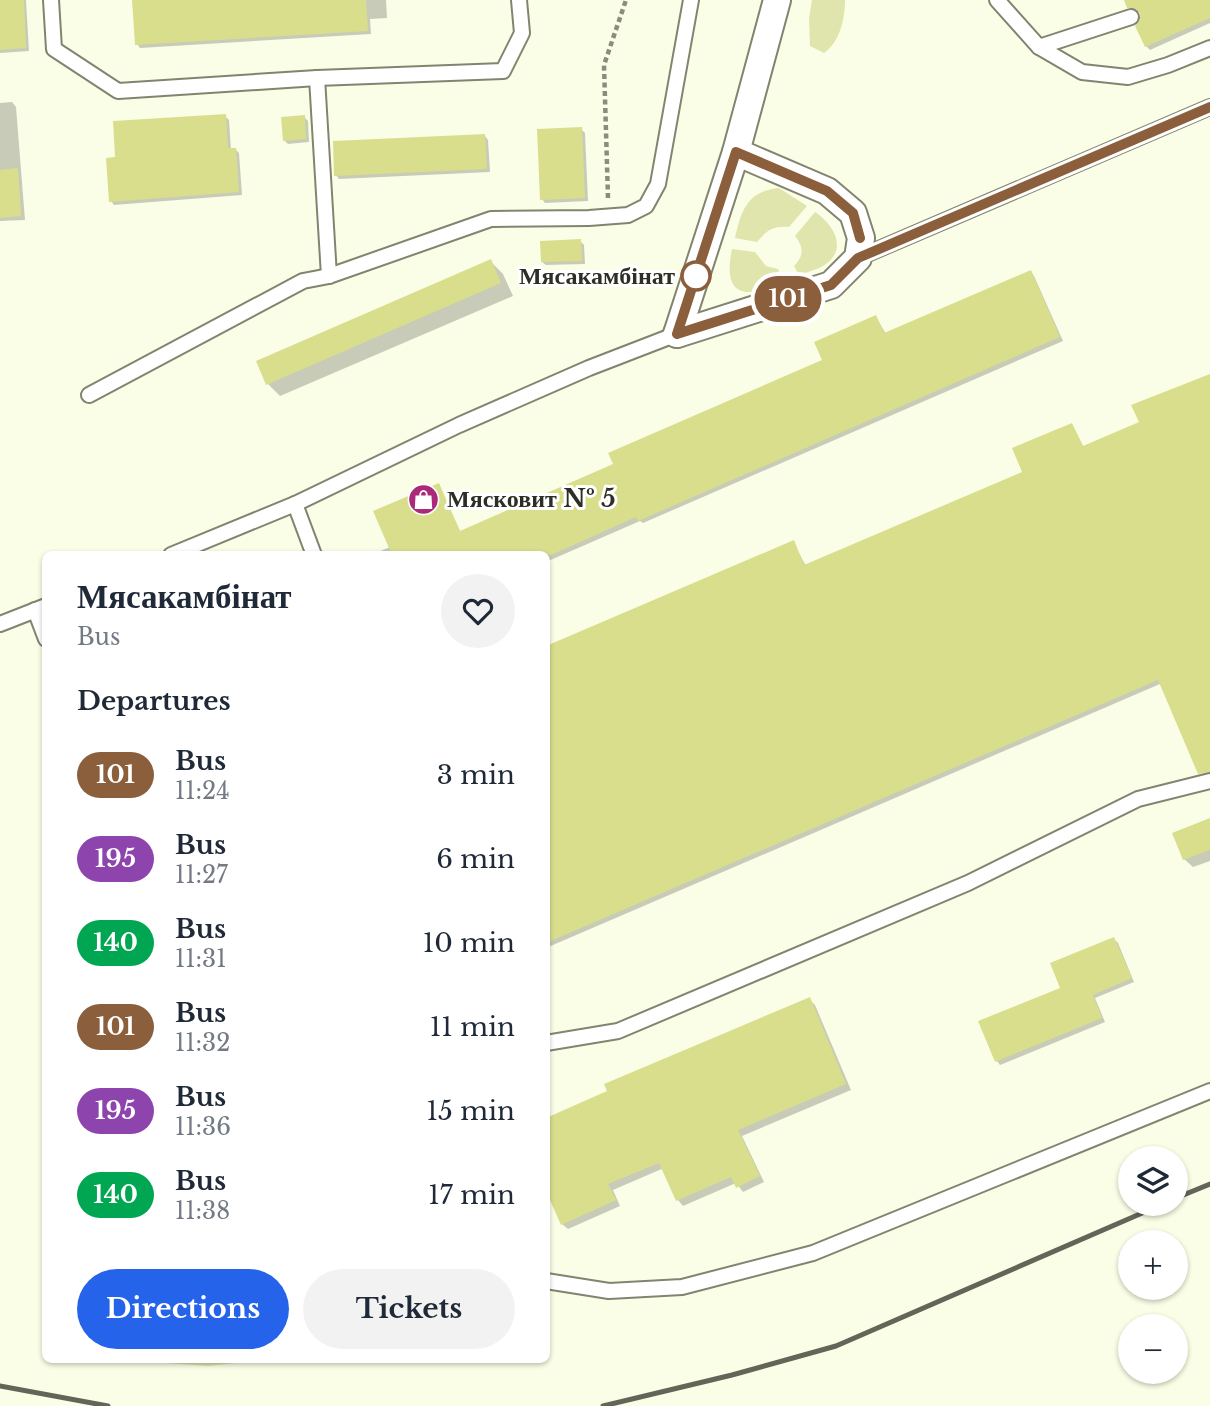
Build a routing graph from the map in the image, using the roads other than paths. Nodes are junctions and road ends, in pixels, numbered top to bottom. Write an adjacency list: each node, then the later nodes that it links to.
1 (51, 0): 9 (lane)
2 (519, 0): 9 (lane)
3 (691, 0): 13 (lane)
4 (777, 0): 11 (street)
5 (998, 0): 7 (lane)
6 (1131, 17): 7 (lane)
7 (1039, 47): 8 (lane)
8 (1210, 48)
9 (317, 78): 13 (lane)
10 (1210, 107): 12 (lane)
11 (736, 152): 12 (street); 14 (street)
12 (858, 258): 14 (street)
13 (329, 276): 15 (lane)
14 (677, 334): 16 (lane)
15 (89, 395)
16 (295, 504): 17 (lane); 18 (lane)
17 (181, 551)
18 (313, 551)
19 (40, 608): 20 (lane)
20 (0, 624)
21 (1210, 780): 22 (lane)
22 (550, 1042)
23 (1210, 1091): 24 (lane)
24 (550, 1282)

